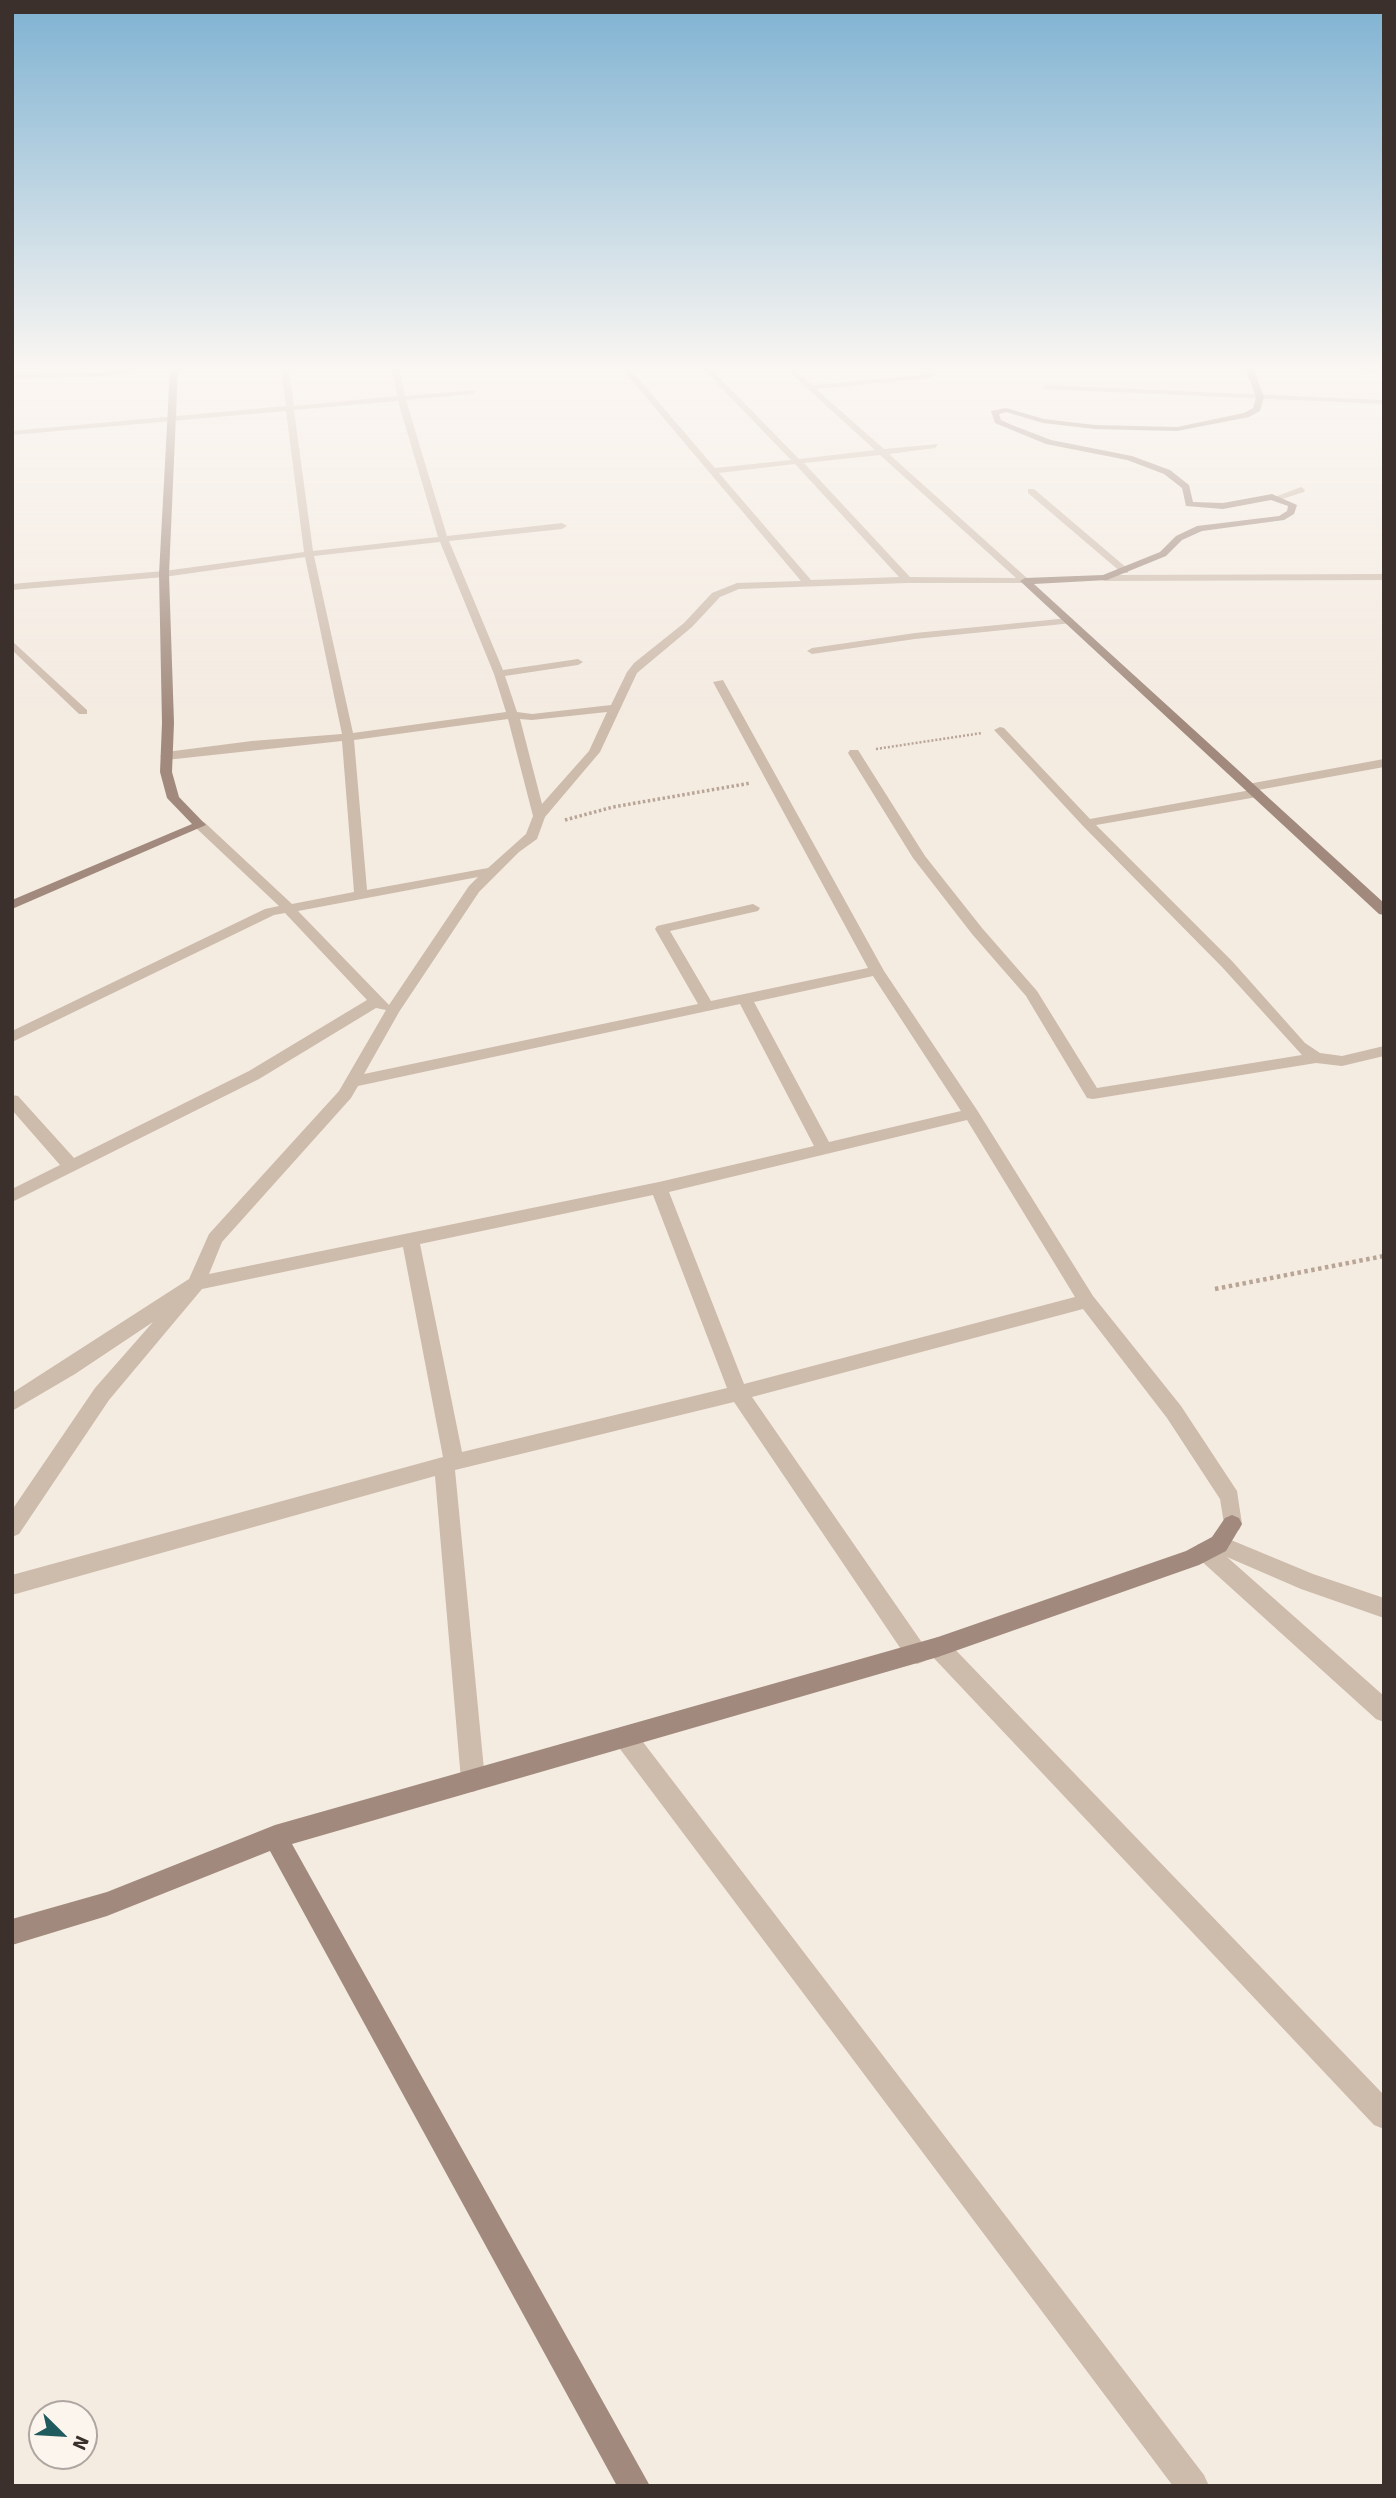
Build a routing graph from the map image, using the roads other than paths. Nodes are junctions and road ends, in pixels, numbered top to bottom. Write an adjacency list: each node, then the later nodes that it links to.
1 (169, 487): 15 (street)
2 (300, 487): 13 (street)
3 (428, 487): 12 (street)
4 (725, 487): 20 (street)
5 (821, 487): 18 (street)
6 (922, 487): 19 (street)
7 (1185, 487): 10 (street)
8 (1301, 490): 10 (street)
9 (1031, 491): 14 (street)
10 (1276, 498): 14 (street)
11 (562, 526): 12 (street)
12 (444, 540): 13 (street); 26 (street)
13 (310, 554): 15 (street); 32 (street)
14 (1125, 571): 17 (street)
15 (164, 574): 21 (street); 34 (street)
16 (1384, 577): 17 (street)
17 (1104, 578): 19 (street)
18 (907, 580): 19 (street); 20 (street)
19 (1025, 581): 22 (street)
20 (807, 582): 28 (street)
21 (12, 587)
22 (1069, 621): 24 (street); 36 (street)
23 (12, 644): 29 (street)
24 (812, 651)
25 (578, 662): 26 (street)
26 (499, 674): 30 (street)
27 (719, 682): 46 (street)
28 (614, 708): 30 (street); 37 (street)
29 (83, 712)
30 (512, 715): 32 (street); 37 (street)
31 (1000, 730): 38 (street)
32 (348, 737): 34 (street); 41 (street)
33 (854, 752): 53 (street)
34 (166, 756): 39 (street)
35 (1384, 763): 36 (street)
36 (1255, 790): 38 (street); 45 (street)
37 (539, 816): 40 (street)
38 (1087, 823): 53 (street)
39 (200, 825): 42 (street); 43 (street)
40 (491, 871): 41 (street); 50 (street)
41 (361, 894): 43 (street)
42 (12, 905)
43 (287, 907): 48 (street); 51 (street)
44 (753, 908): 49 (street)
45 (1384, 911)
46 (877, 971): 47 (street); 56 (street)
47 (745, 999): 49 (street); 57 (street)
48 (376, 1001): 50 (street); 58 (street)
49 (708, 1007): 54 (street)
50 (392, 1012): 54 (street)
51 (12, 1037)
52 (1384, 1051): 53 (street)
53 (1316, 1058)
54 (351, 1082): 62 (street)
55 (12, 1100): 58 (street)
56 (971, 1114): 57 (street); 63 (street)
57 (824, 1149): 59 (street)
58 (71, 1166): 60 (street)
59 (659, 1188): 61 (street); 64 (street)
60 (12, 1196)
61 (410, 1239): 62 (street); 66 (street)
62 (196, 1283): 65 (street); 67 (street)
63 (1087, 1301): 64 (street); 68 (street)
64 (738, 1393): 66 (street); 71 (street)
65 (12, 1403)
66 (449, 1464): 69 (street); 74 (street)
67 (12, 1528)
68 (1212, 1548): 70 (street); 71 (street); 72 (street)
69 (12, 1585)
70 (1384, 1608)
71 (927, 1650): 73 (street); 77 (street)
72 (1384, 1711)
73 (625, 1737): 74 (street); 79 (street)
74 (473, 1780): 75 (street)
75 (275, 1837): 76 (street); 78 (street)
76 (12, 1932)
77 (1384, 2115)
78 (634, 2486)
79 (1193, 2486)

